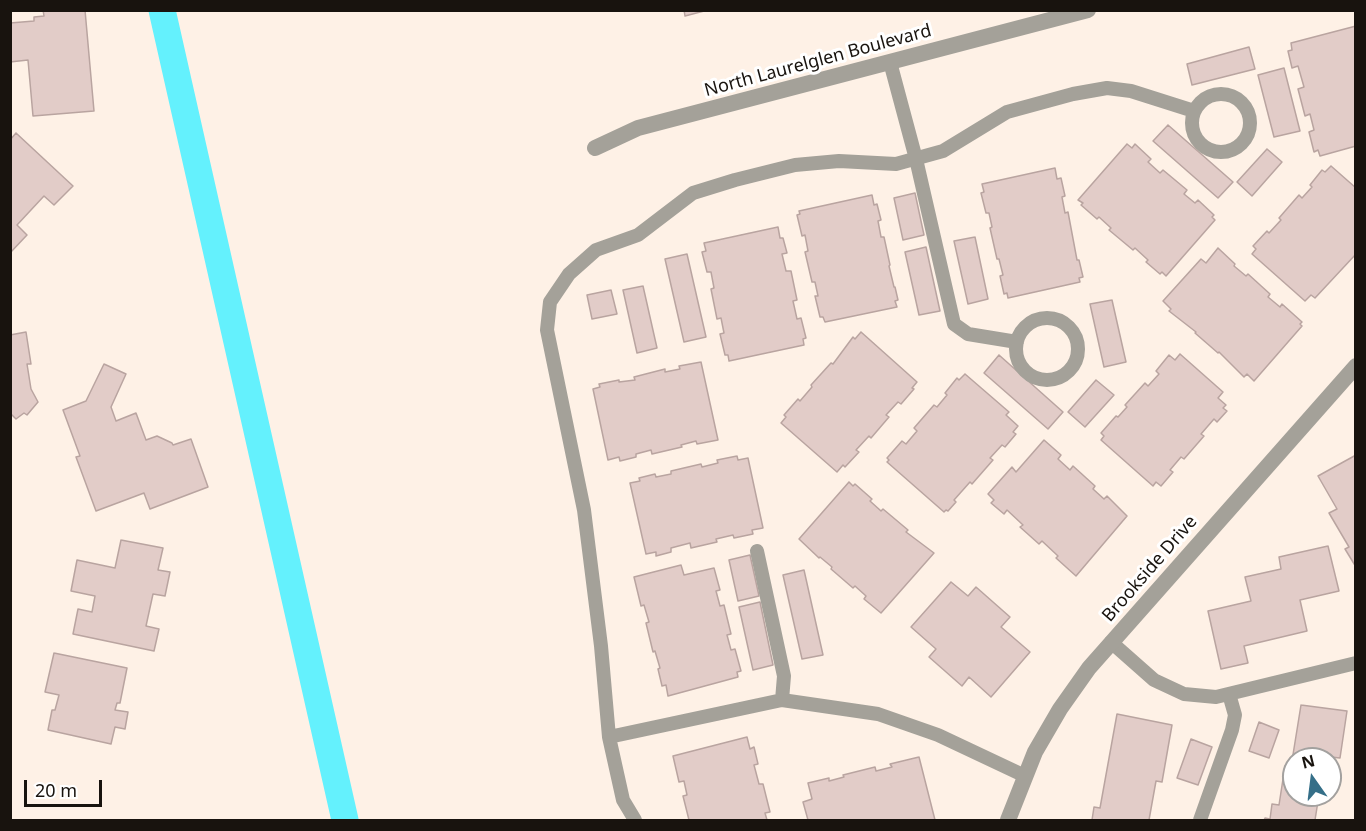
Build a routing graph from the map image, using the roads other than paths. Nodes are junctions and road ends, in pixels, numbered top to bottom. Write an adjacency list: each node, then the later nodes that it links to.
1 (1088, 10): 2 (street, North Laurelglen Boulevard)
2 (890, 62): 4 (street, North Laurelglen Boulevard); 5 (lane)
3 (1194, 111): 3 (lane); 5 (lane)
4 (595, 148)
5 (916, 159): 6 (lane); 13 (lane)
6 (1017, 342): 6 (lane)
7 (1356, 366): 9 (street, Brookside Drive)
8 (757, 551): 12 (lane)
9 (1111, 642): 11 (lane); 14 (street, Brookside Drive)
10 (1356, 663): 11 (lane)
11 (1229, 694): 17 (lane)
12 (782, 700): 13 (lane); 14 (lane)
13 (609, 737): 15 (lane)
14 (1025, 776): 16 (street, Brookside Drive)
15 (635, 820)
16 (1008, 820)
17 (1200, 820)

